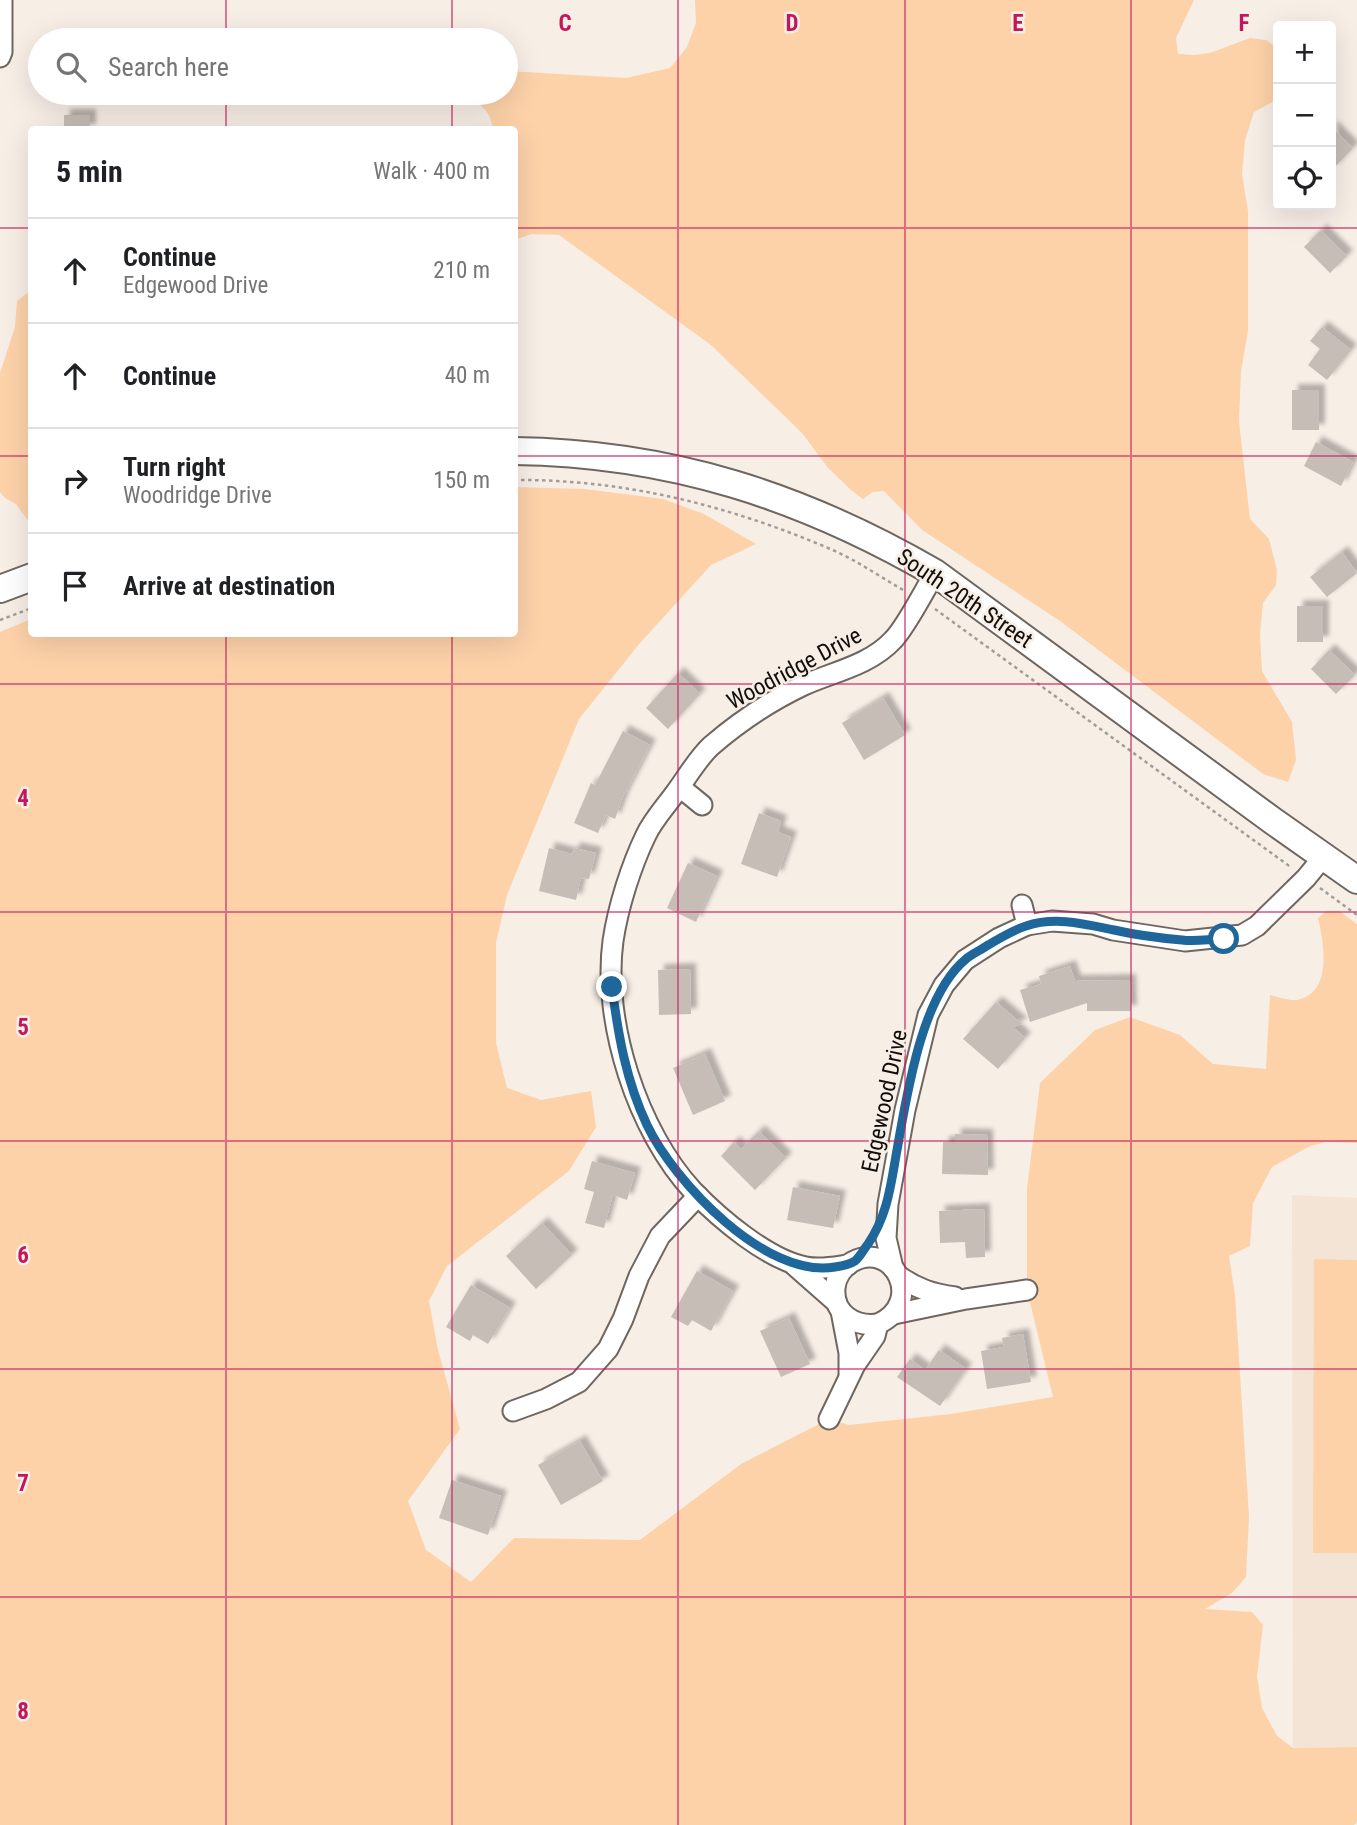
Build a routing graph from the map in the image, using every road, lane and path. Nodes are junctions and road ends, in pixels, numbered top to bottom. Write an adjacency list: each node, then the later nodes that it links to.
1 (2, 0): 2 (street)
2 (0, 57)
3 (518, 451): 5 (main road, South 20th Street)
4 (518, 480): 8 (path)
5 (935, 573): 8 (street, Woodridge Drive); 13 (main road, South 20th Street)
6 (28, 578): 7 (main road)
7 (0, 589)
8 (919, 599): 11 (street, Woodridge Drive); 14 (path)
9 (28, 610): 10 (path)
10 (0, 620)
11 (680, 787): 12 (street); 19 (street, Woodridge Drive)
12 (702, 804)
13 (1324, 856): 14 (street, Edgewood Drive); 15 (main road, South 20th Street)
14 (1306, 878): 17 (path); 18 (street, Edgewood Drive)
15 (1357, 880)
16 (1022, 905): 18 (street)
17 (1357, 915)
18 (1027, 925): 20 (street, Edgewood Drive)
19 (698, 1196): 22 (street, Woodridge Drive); 29 (street)
20 (888, 1204): 21 (street); 23 (street)
21 (852, 1262): 22 (street, Woodridge Drive); 23 (street); 26 (street)
22 (793, 1264): 26 (street, Woodridge Drive)
23 (896, 1272): 25 (street); 27 (street)
24 (1027, 1290): 25 (street)
25 (966, 1298): 27 (street)
26 (839, 1307): 27 (street); 28 (street)
27 (886, 1319): 28 (street)
28 (849, 1379): 30 (street)
29 (513, 1411)
30 (828, 1419)

